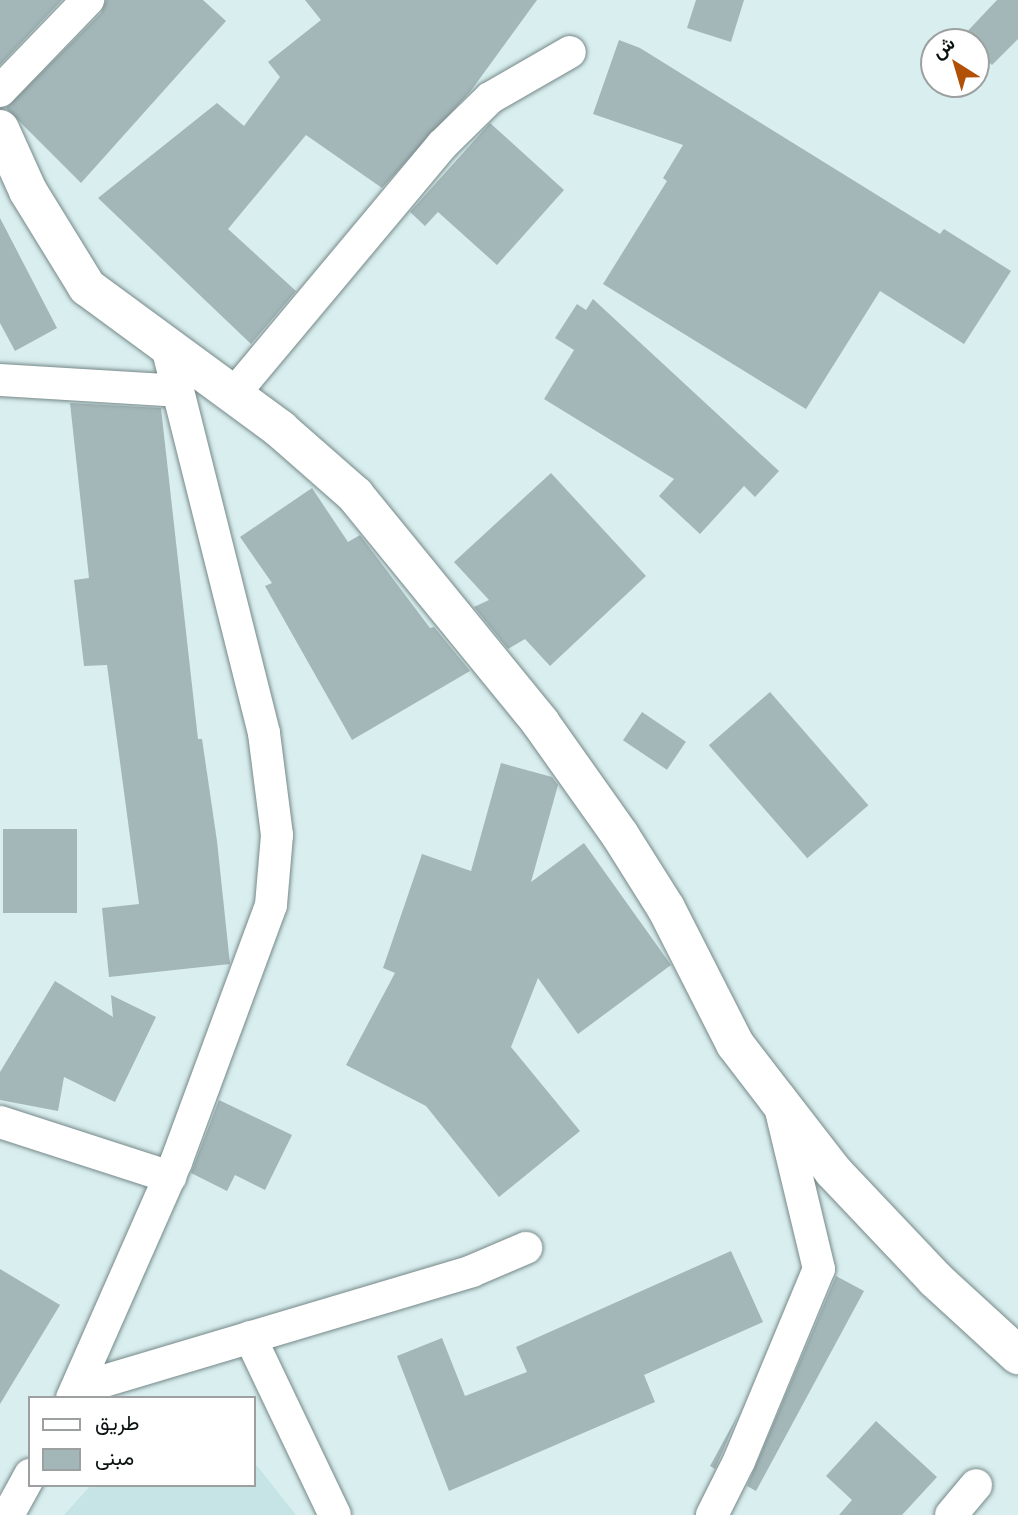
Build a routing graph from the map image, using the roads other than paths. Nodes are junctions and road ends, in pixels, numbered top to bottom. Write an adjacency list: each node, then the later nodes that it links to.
1 (88, 0): 3 (street)
2 (569, 52): 8 (street)
3 (0, 91)
4 (0, 129): 5 (street)
5 (167, 348): 7 (street); 8 (street)
6 (0, 380): 7 (street)
7 (178, 391): 11 (street)
8 (233, 395): 9 (street)
9 (778, 1100): 14 (street); 20 (street)
10 (0, 1122): 11 (street)
11 (170, 1177): 15 (street)
12 (526, 1248): 13 (street)
13 (250, 1337): 15 (street); 19 (street)
14 (1018, 1355)
15 (74, 1393)
16 (28, 1479): 18 (street)
17 (976, 1485): 21 (street)
18 (8, 1515)
19 (335, 1515)
20 (712, 1515)
21 (951, 1515)

